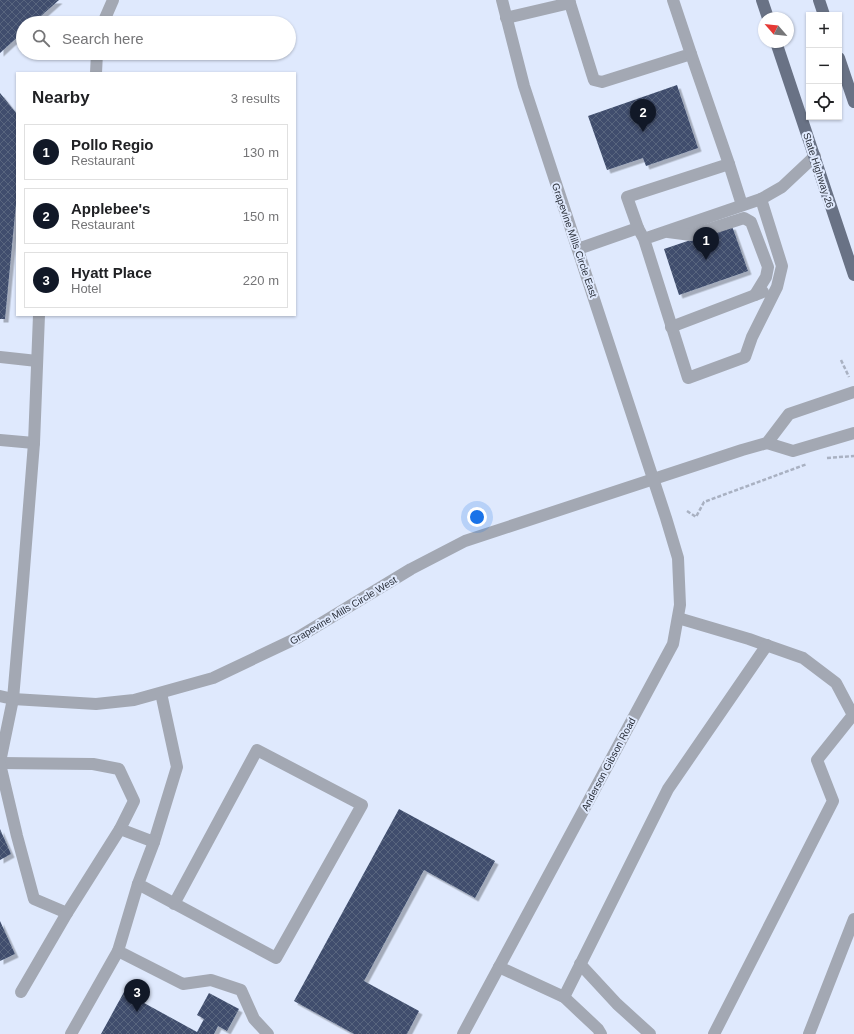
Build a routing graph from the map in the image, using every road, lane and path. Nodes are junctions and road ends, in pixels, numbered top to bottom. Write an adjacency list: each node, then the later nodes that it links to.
1 (113, 0): 9 (street)
2 (502, 0): 10 (street, Grapevine Mills Circle East)
3 (673, 0): 12 (street)
4 (762, 0): 7 (main road)
5 (819, 0): 8 (main road)
6 (570, 1): 10 (street); 12 (street)
7 (766, 12)
8 (823, 12)
9 (106, 16)
10 (506, 18): 24 (street, Grapevine Mills Circle East)
11 (778, 48): 17 (main road, State Highway 26)
12 (691, 54): 18 (street)
13 (97, 60): 15 (street)
14 (842, 67): 16 (main road)
15 (96, 72)
16 (854, 102)
17 (815, 156): 19 (street); 25 (main road, State Highway 26)
18 (729, 164): 20 (street); 21 (street)
19 (761, 199): 20 (street); 26 (street)
20 (742, 205): 22 (street)
21 (638, 228): 23 (street); 24 (street)
22 (666, 232): 23 (street); 27 (street)
23 (644, 239): 29 (street)
24 (578, 249): 41 (street, Grapevine Mills Circle East)
25 (854, 275)
26 (777, 287): 27 (street); 29 (street)
27 (756, 295): 29 (street)
28 (39, 316): 32 (street)
29 (671, 327)
30 (0, 357): 32 (street)
31 (841, 360): 33 (path)
32 (37, 361): 36 (street)
33 (852, 387): 37 (street)
34 (854, 433): 37 (street)
35 (0, 440): 36 (street)
36 (34, 443): 47 (street)
37 (768, 443): 41 (street, Grapevine Mills Circle West)
38 (854, 456): 39 (path)
39 (823, 459)
40 (808, 464): 42 (path)
41 (654, 478): 43 (street, Anderson Gibson Road); 45 (street, Grapevine Mills Circle West)
42 (687, 511)
43 (678, 618): 44 (street); 58 (street, Anderson Gibson Road)
44 (767, 645): 48 (street); 57 (street)
45 (161, 693): 47 (street, Grapevine Mills Circle West); 51 (street)
46 (0, 696): 47 (street, Grapevine Mills Circle West)
47 (13, 698): 49 (street)
48 (854, 716): 66 (street)
49 (0, 763): 50 (street); 54 (street)
50 (120, 829): 51 (street); 54 (street)
51 (154, 842): 52 (street)
52 (138, 884): 53 (street); 56 (street)
53 (174, 904): 53 (street)
54 (67, 913): 59 (street)
55 (854, 919): 67 (street)
56 (118, 951): 61 (street); 62 (street)
57 (580, 964): 60 (street); 65 (street)
58 (499, 967): 60 (street); 63 (street, Anderson Gibson Road)
59 (21, 992)
60 (564, 997): 64 (street)
61 (71, 1034)
62 (268, 1034)
63 (463, 1034)
64 (600, 1034)
65 (650, 1034)
66 (714, 1034)
67 (809, 1034)

